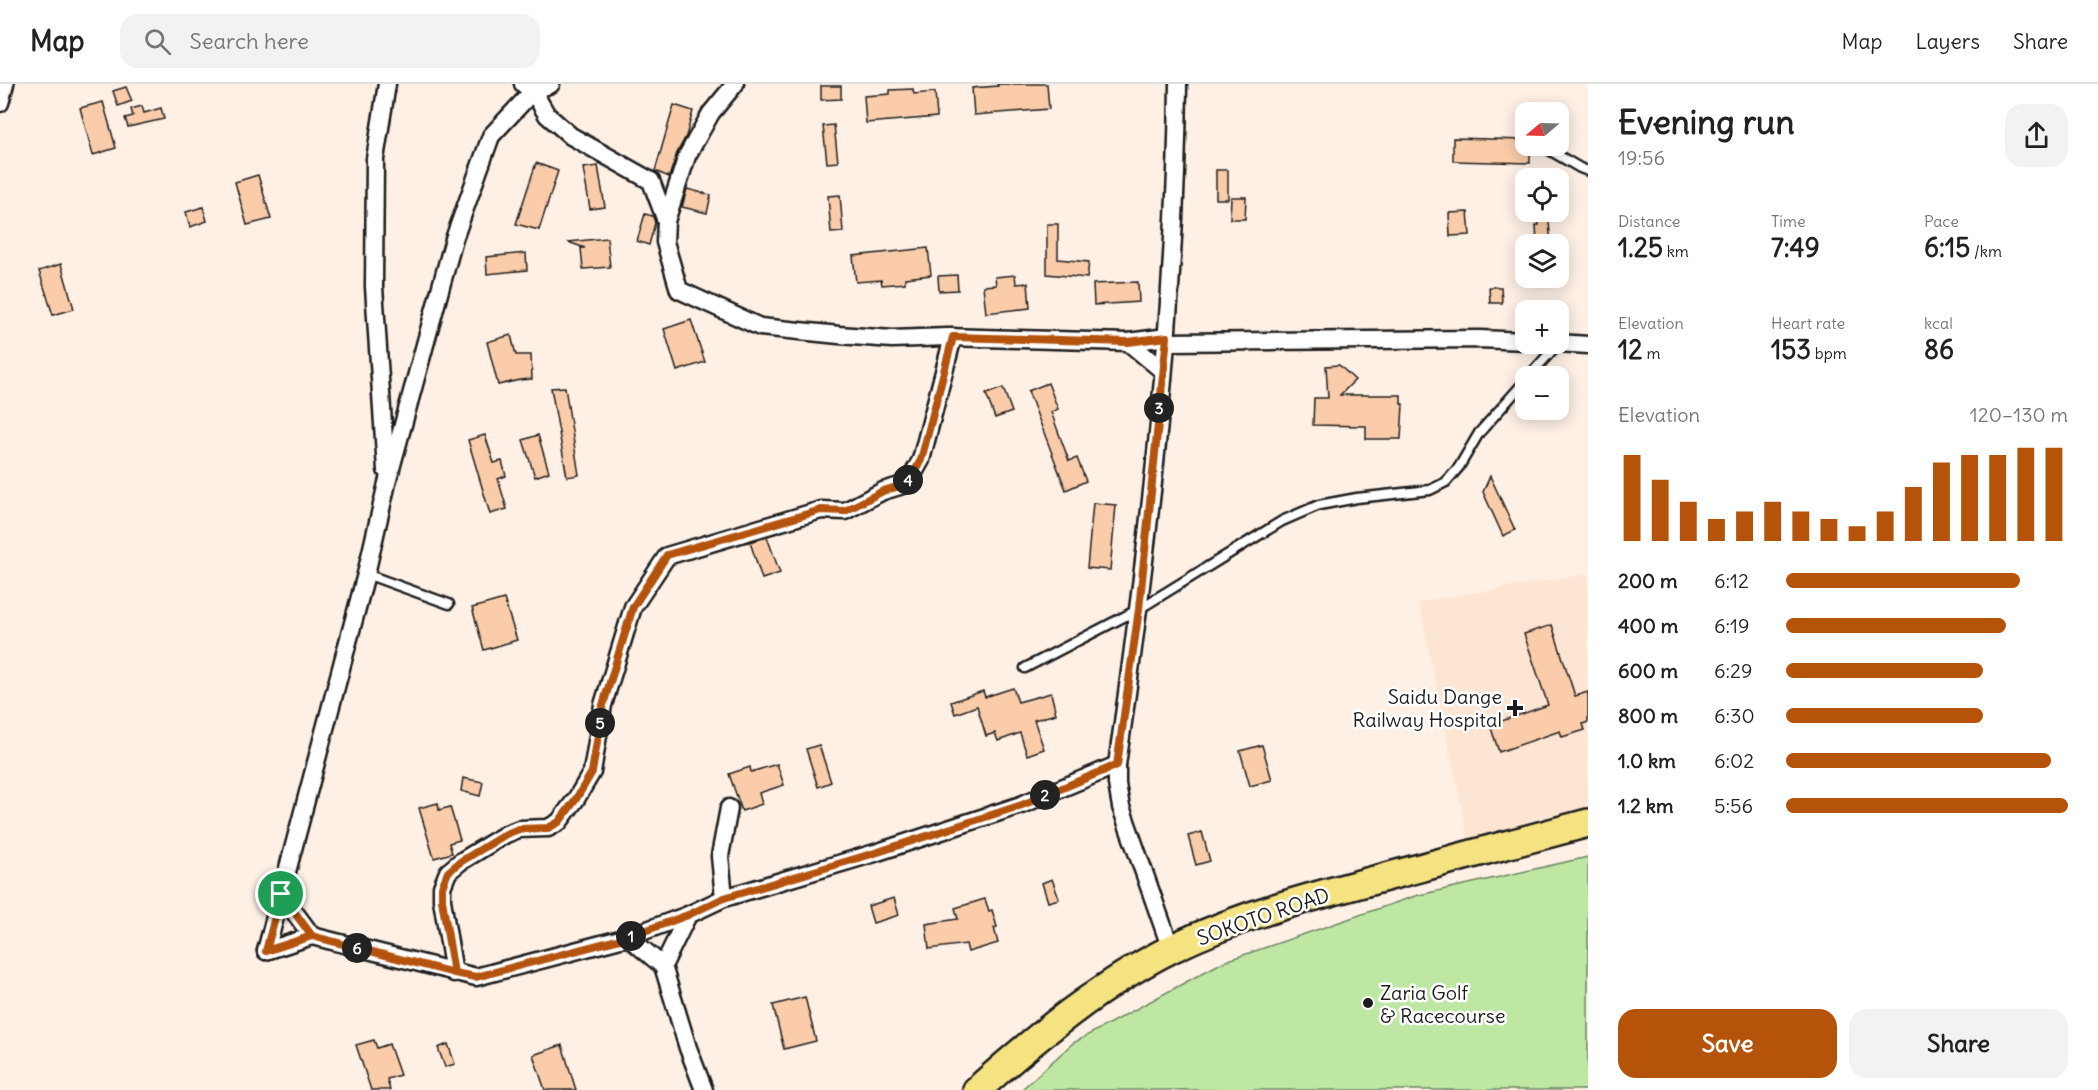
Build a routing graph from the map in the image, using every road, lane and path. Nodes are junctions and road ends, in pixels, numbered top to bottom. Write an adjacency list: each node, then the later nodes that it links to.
1 (5, 84): 7 (street)
2 (387, 84): 21 (street)
3 (551, 84): 6 (street)
4 (735, 84): 10 (street)
5 (1178, 84): 12 (street)
6 (528, 87): 10 (street); 21 (street)
7 (0, 103)
8 (1559, 156): 9 (lane)
9 (1588, 171)
10 (666, 220): 11 (street)
11 (953, 337): 14 (street); 37 (street)
12 (1166, 339): 13 (street); 14 (street); 19 (street)
13 (1515, 341)
14 (1128, 342): 19 (street)
15 (1569, 344): 16 (street)
16 (1588, 345)
17 (1548, 354): 18 (lane)
18 (1538, 366)
19 (1163, 371): 24 (street)
20 (1515, 392): 24 (lane)
21 (387, 483): 22 (street)
22 (366, 574): 23 (lane); 30 (street)
23 (449, 604)
24 (1139, 609): 25 (lane); 26 (street)
25 (1025, 668)
26 (1117, 765): 31 (street); 35 (street)
27 (729, 808): 31 (street)
28 (1588, 823): 35 (main road, SOKOTO ROAD)
29 (1588, 841): 40 (main road, SOKOTO ROAD)
30 (281, 894): 33 (street); 33 (street)
31 (724, 898): 32 (street)
32 (688, 915): 34 (street); 36 (street)
33 (312, 936): 37 (street)
34 (628, 937): 36 (street); 37 (street)
35 (1171, 949): 39 (main road, SOKOTO ROAD)
36 (663, 966): 38 (street)
37 (454, 973)
38 (704, 1090)
39 (977, 1090)
40 (1002, 1090)

